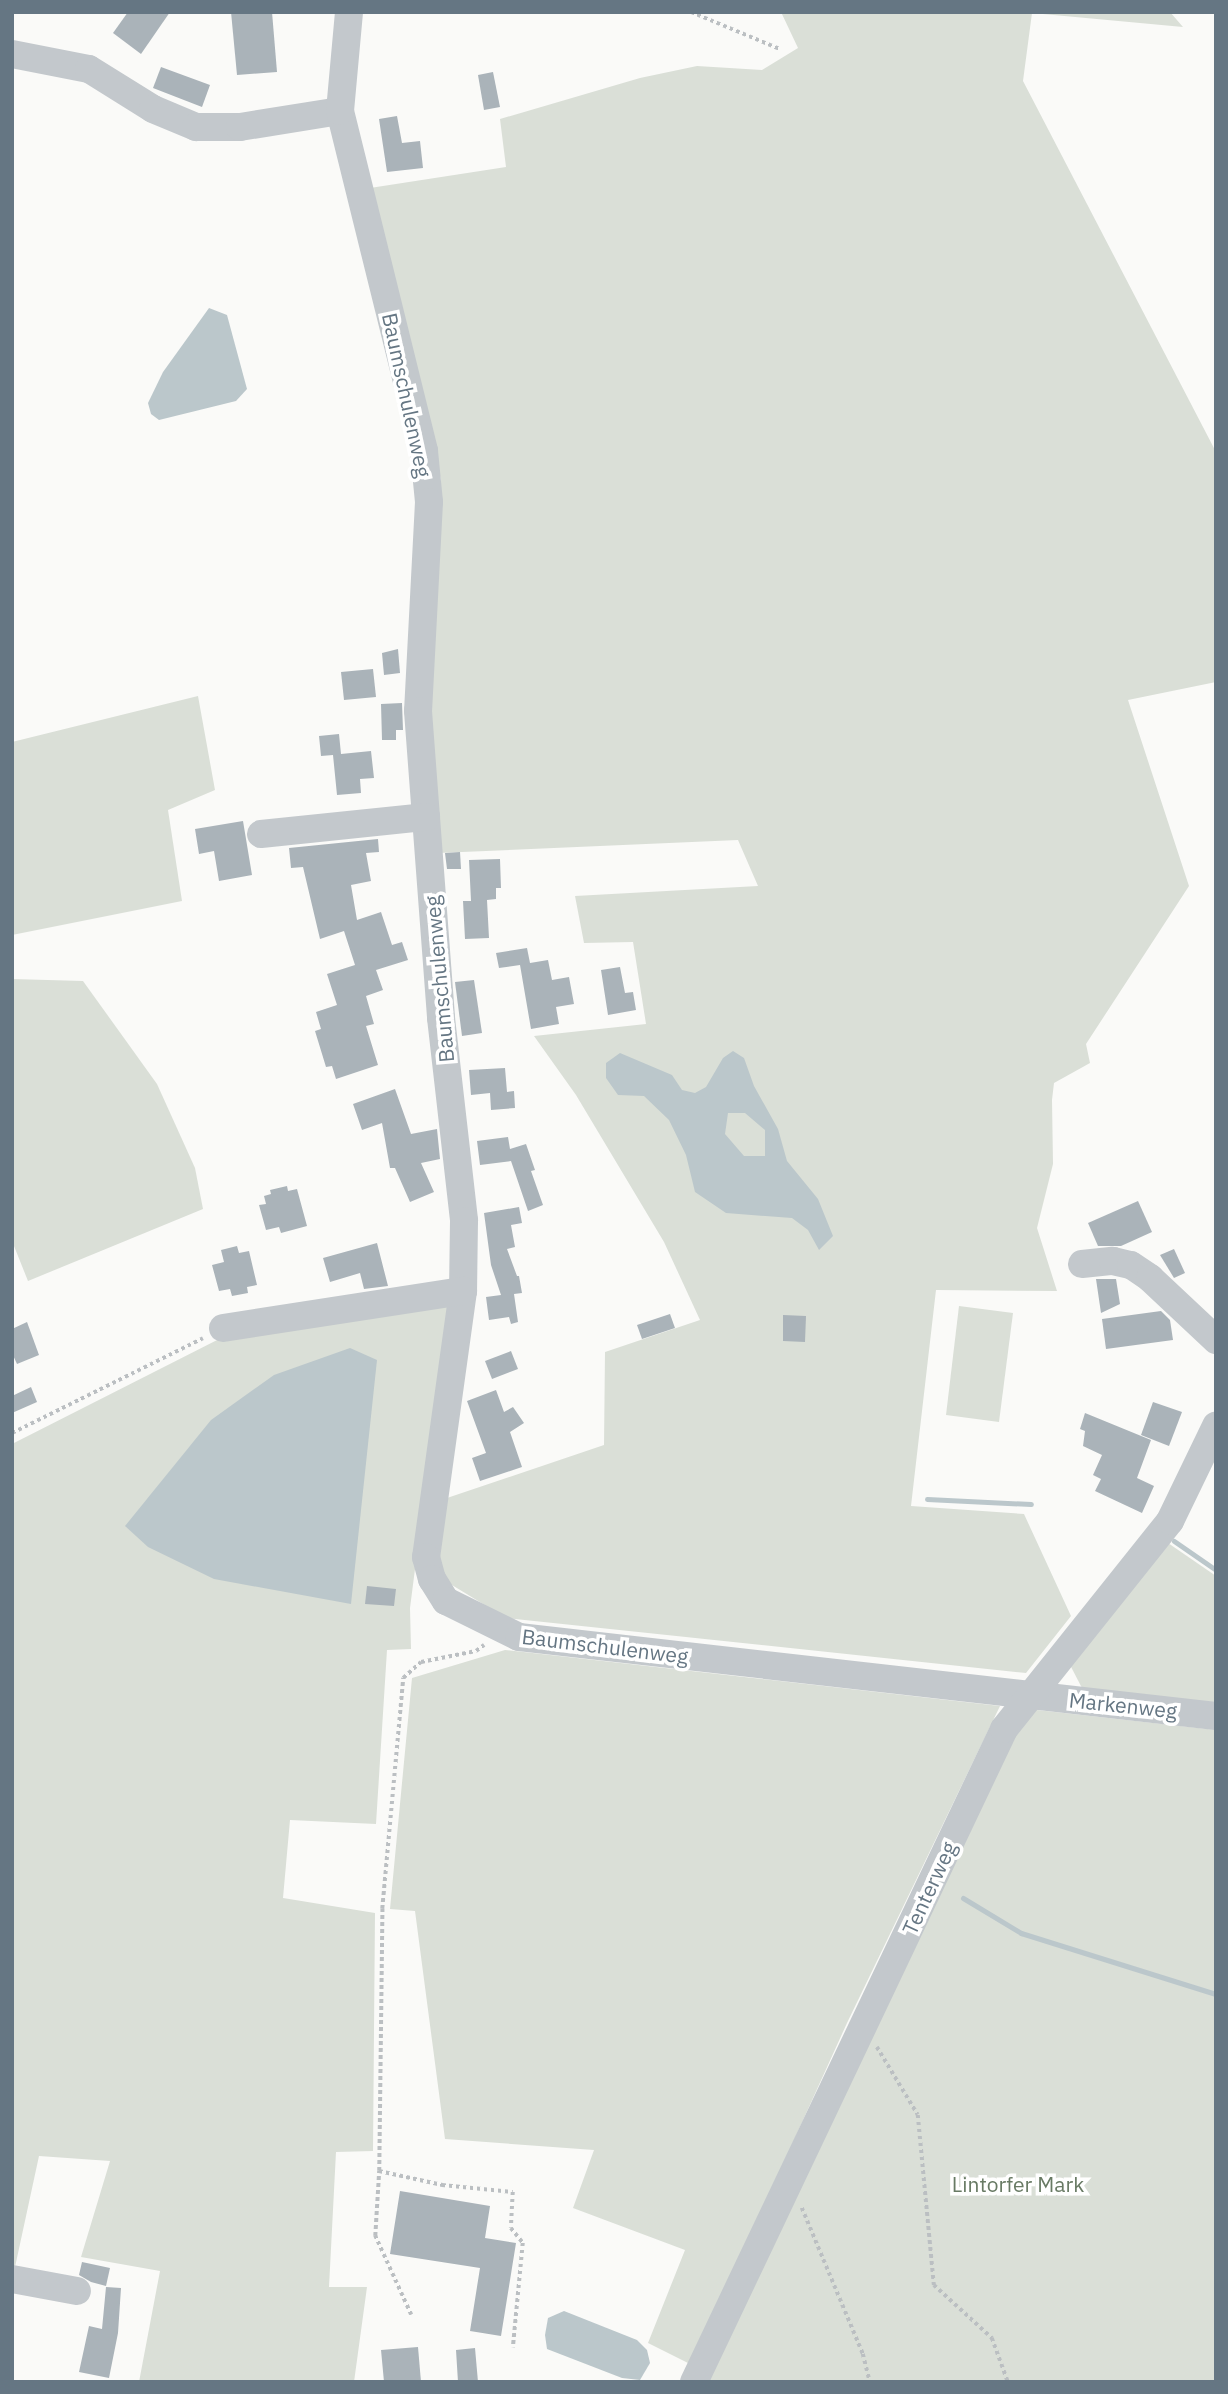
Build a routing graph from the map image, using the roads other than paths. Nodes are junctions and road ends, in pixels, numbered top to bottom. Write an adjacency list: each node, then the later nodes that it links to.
1 (349, 12): 3 (street, Baumschulenweg)
2 (12, 54): 3 (street)
3 (340, 111): 4 (street, Baumschulenweg)
4 (426, 817): 5 (street); 7 (street, Baumschulenweg)
5 (261, 834)
6 (1082, 1264): 9 (street)
7 (463, 1291): 8 (street); 11 (street, Baumschulenweg)
8 (223, 1328)
9 (1216, 1340)
10 (1216, 1426): 11 (street, Tenterweg)
11 (1029, 1694): 12 (street, Markenweg); 15 (street, Tenterweg)
12 (1216, 1716)
13 (12, 2279): 14 (street)
14 (77, 2291)
15 (694, 2382)

